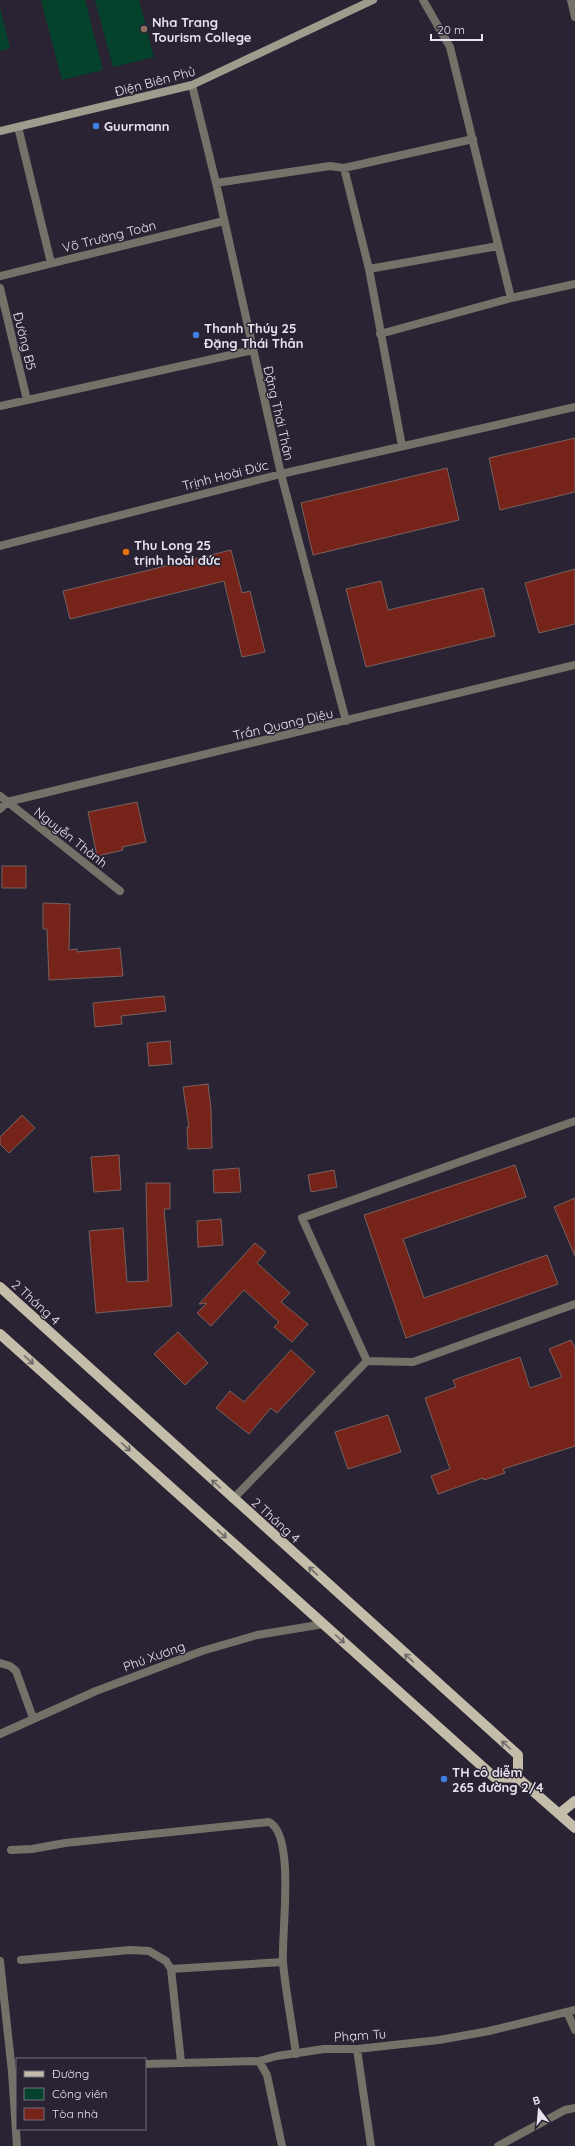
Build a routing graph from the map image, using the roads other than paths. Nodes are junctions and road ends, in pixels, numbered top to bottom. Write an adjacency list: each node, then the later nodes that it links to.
1 (373, 0): 5 (street, Điện Biên Phủ)
2 (423, 0): 8 (street)
3 (571, 0): 4 (street)
4 (575, 18)
5 (192, 85): 6 (street, Điện Biên Phủ); 10 (street, Đặng Thái Thân)
6 (18, 127): 7 (street, Điện Biên Phủ); 13 (street)
7 (0, 131)
8 (473, 139): 9 (street); 12 (street)
9 (344, 168): 10 (street); 14 (street)
10 (216, 183): 11 (street, Đặng Thái Thân)
11 (224, 221): 13 (street, Võ Trường Toàn); 20 (street, Đặng Thái Thân)
12 (498, 246): 14 (street); 18 (street)
13 (51, 263): 15 (street, Võ Trường Toàn)
14 (370, 269): 19 (street)
15 (0, 276)
16 (575, 284): 18 (street)
17 (0, 288): 21 (street, Đường B5)
18 (511, 298): 19 (street)
19 (380, 334): 24 (street)
20 (253, 350): 21 (street); 25 (street, Đặng Thái Thân)
21 (28, 400): 22 (street)
22 (0, 406)
23 (575, 407): 24 (street, Trịnh Hoài Đức)
24 (402, 446): 25 (street, Trịnh Hoài Đức)
25 (281, 474): 26 (street, Trịnh Hoài Đức); 28 (street, Đặng Thái Thân)
26 (0, 546)
27 (575, 665): 28 (street, Trần Quang Diệu)
28 (346, 721): 29 (street, Trần Quang Diệu)
29 (3, 799): 30 (street); 31 (street, Nguyễn Thành)
30 (0, 809)
31 (120, 891)
32 (575, 1121): 36 (street)
33 (0, 1286): 37 (main road, 2 Tháng 4, one-way to 33)
34 (575, 1304): 36 (street)
35 (0, 1334): 38 (main road, one-way to 38)
36 (367, 1361): 37 (street)
37 (233, 1499): 42 (main road, 2 Tháng 4, one-way to 37)
38 (324, 1624): 40 (street, Phú Xương); 42 (main road, one-way to 42)
39 (0, 1663): 40 (street)
40 (33, 1718): 41 (street, Phú Xương)
41 (0, 1734)
42 (518, 1778): 44 (main road)
43 (575, 1801): 44 (main road)
44 (558, 1814): 45 (main road)
45 (575, 1828)
46 (10, 1850): 49 (street)
47 (21, 1960): 50 (street)
48 (0, 1961): 59 (street)
49 (283, 1962): 50 (street); 55 (street)
50 (171, 1969): 57 (street)
51 (575, 2010): 52 (street, Phạm Tu)
52 (567, 2012): 53 (street); 54 (street, Phạm Tu)
53 (575, 2030)
54 (357, 2049): 55 (street, Phạm Tu); 65 (street)
55 (296, 2054): 56 (street, Phạm Tu)
56 (259, 2061): 57 (street, Phạm Tu); 64 (street)
57 (181, 2062): 58 (street, Phạm Tu)
58 (146, 2064)
59 (14, 2072): 61 (street)
60 (575, 2108): 66 (street)
61 (16, 2121)
62 (16, 2130): 63 (street)
63 (17, 2146)
64 (282, 2146)
65 (371, 2146)
66 (498, 2146)

